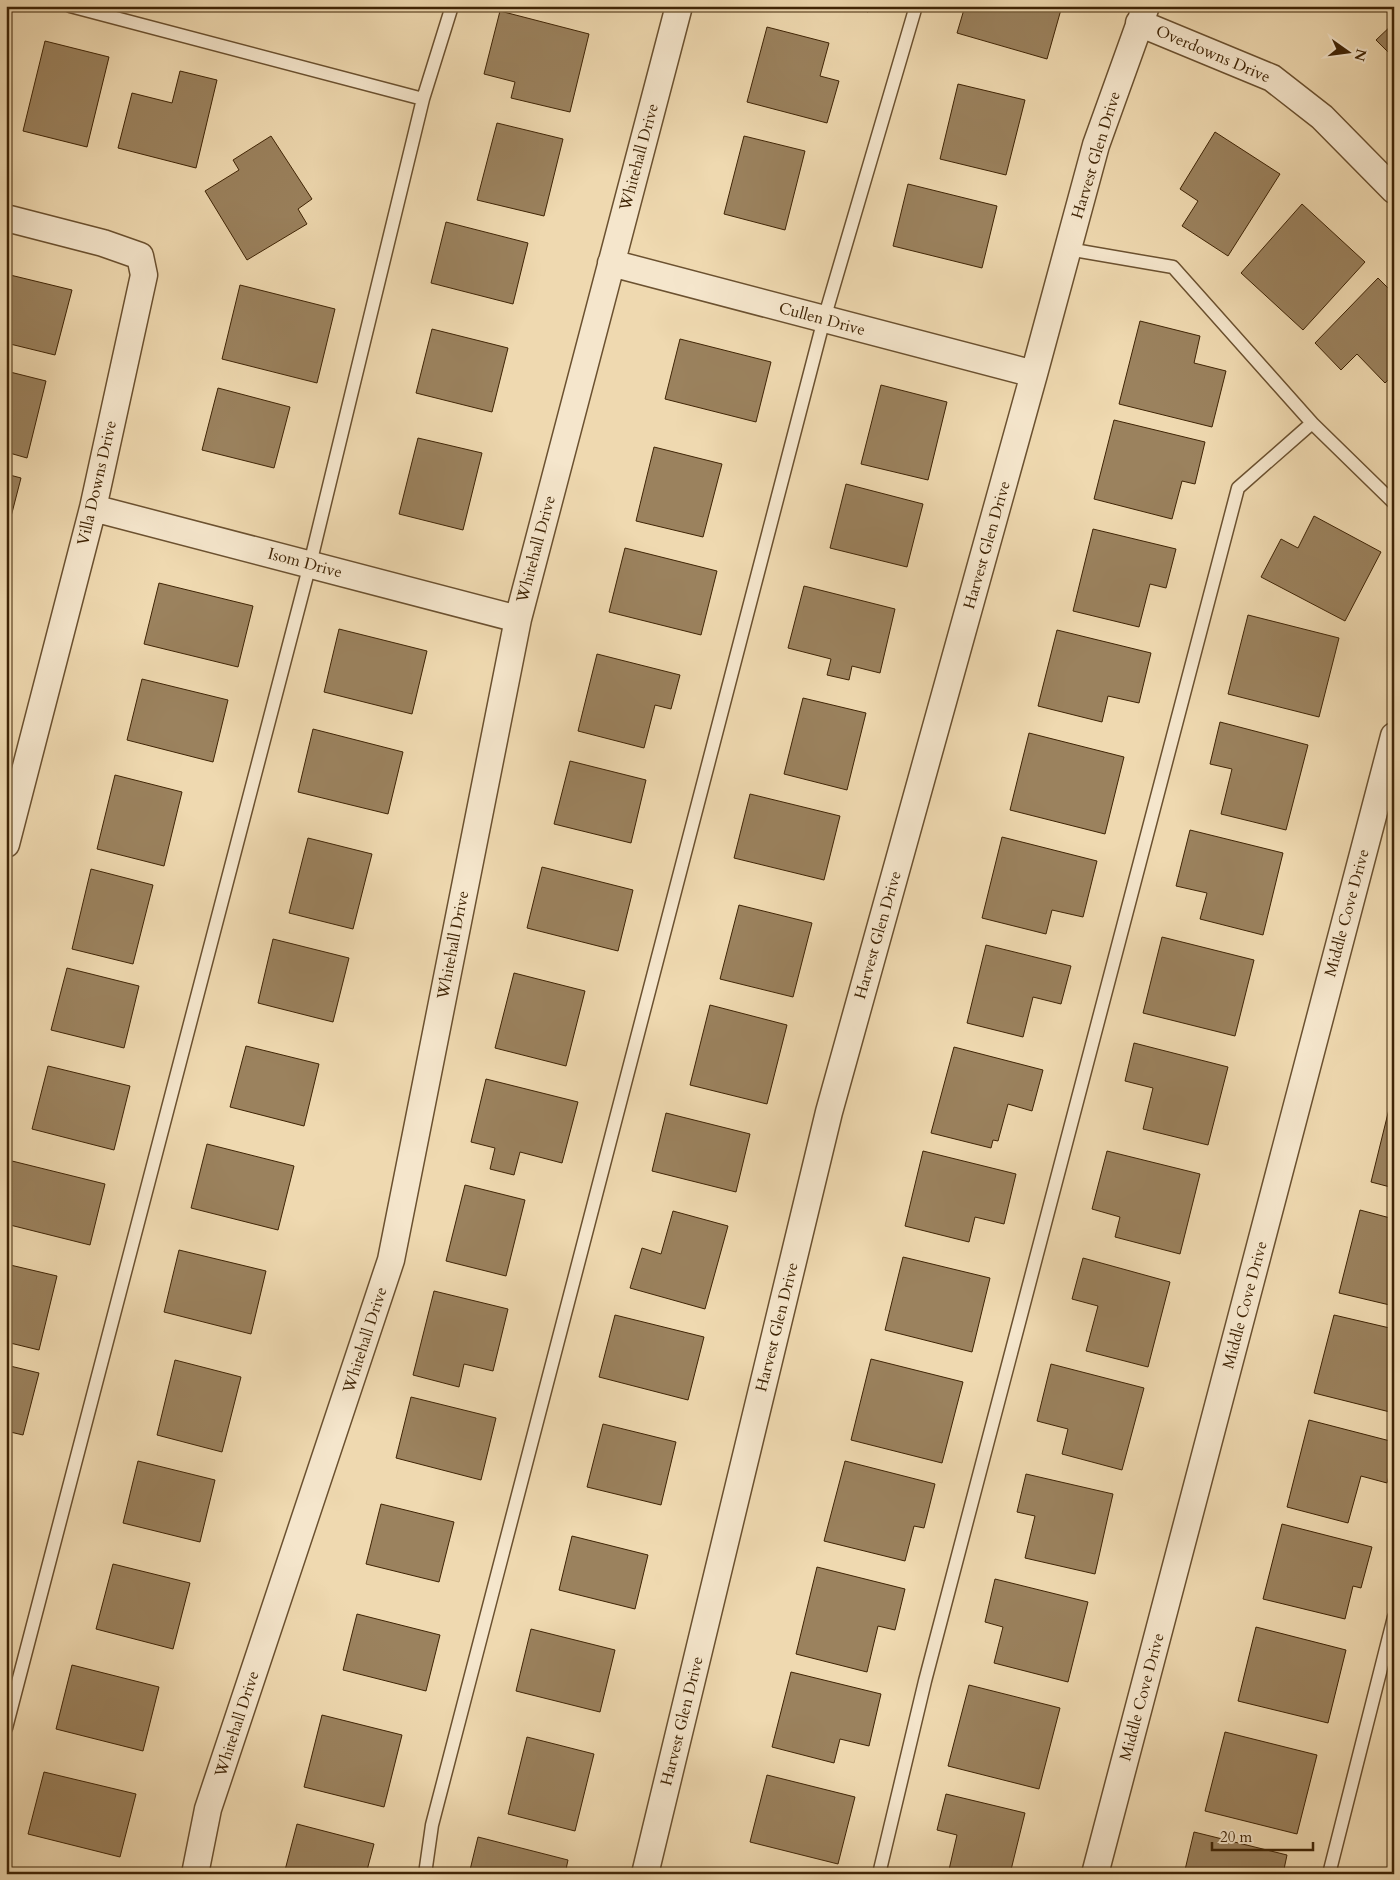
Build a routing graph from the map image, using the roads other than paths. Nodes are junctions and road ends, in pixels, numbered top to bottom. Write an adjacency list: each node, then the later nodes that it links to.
1 (70, 6): 6 (lane)
2 (452, 6): 6 (lane)
3 (679, 6): 10 (street, Whitehall Drive)
4 (916, 6): 11 (lane)
5 (1143, 15): 7 (street, Overdowns Drive); 9 (street, Harvest Glen Drive)
6 (423, 99): 16 (lane)
7 (1394, 190)
8 (6, 218): 15 (street, Villa Downs Drive)
9 (1068, 249): 12 (street, Harvest Glen Drive); 13 (lane)
10 (611, 263): 11 (street, Cullen Drive); 17 (street, Whitehall Drive)
11 (824, 319): 12 (street, Cullen Drive); 23 (lane)
12 (1034, 374): 24 (street, Harvest Glen Drive)
13 (1312, 423): 14 (lane); 25 (lane)
14 (1394, 503)
15 (93, 508): 16 (street, Isom Drive); 19 (street, Villa Downs Drive)
16 (310, 564): 17 (street, Isom Drive); 21 (lane)
17 (518, 619): 22 (street, Whitehall Drive)
18 (1394, 736): 26 (street, Middle Cove Drive)
19 (6, 844)
20 (1394, 1617): 27 (lane)
21 (6, 1728)
22 (195, 1874)
23 (425, 1874)
24 (645, 1874)
25 (879, 1874)
26 (1095, 1874)
27 (1329, 1874)

